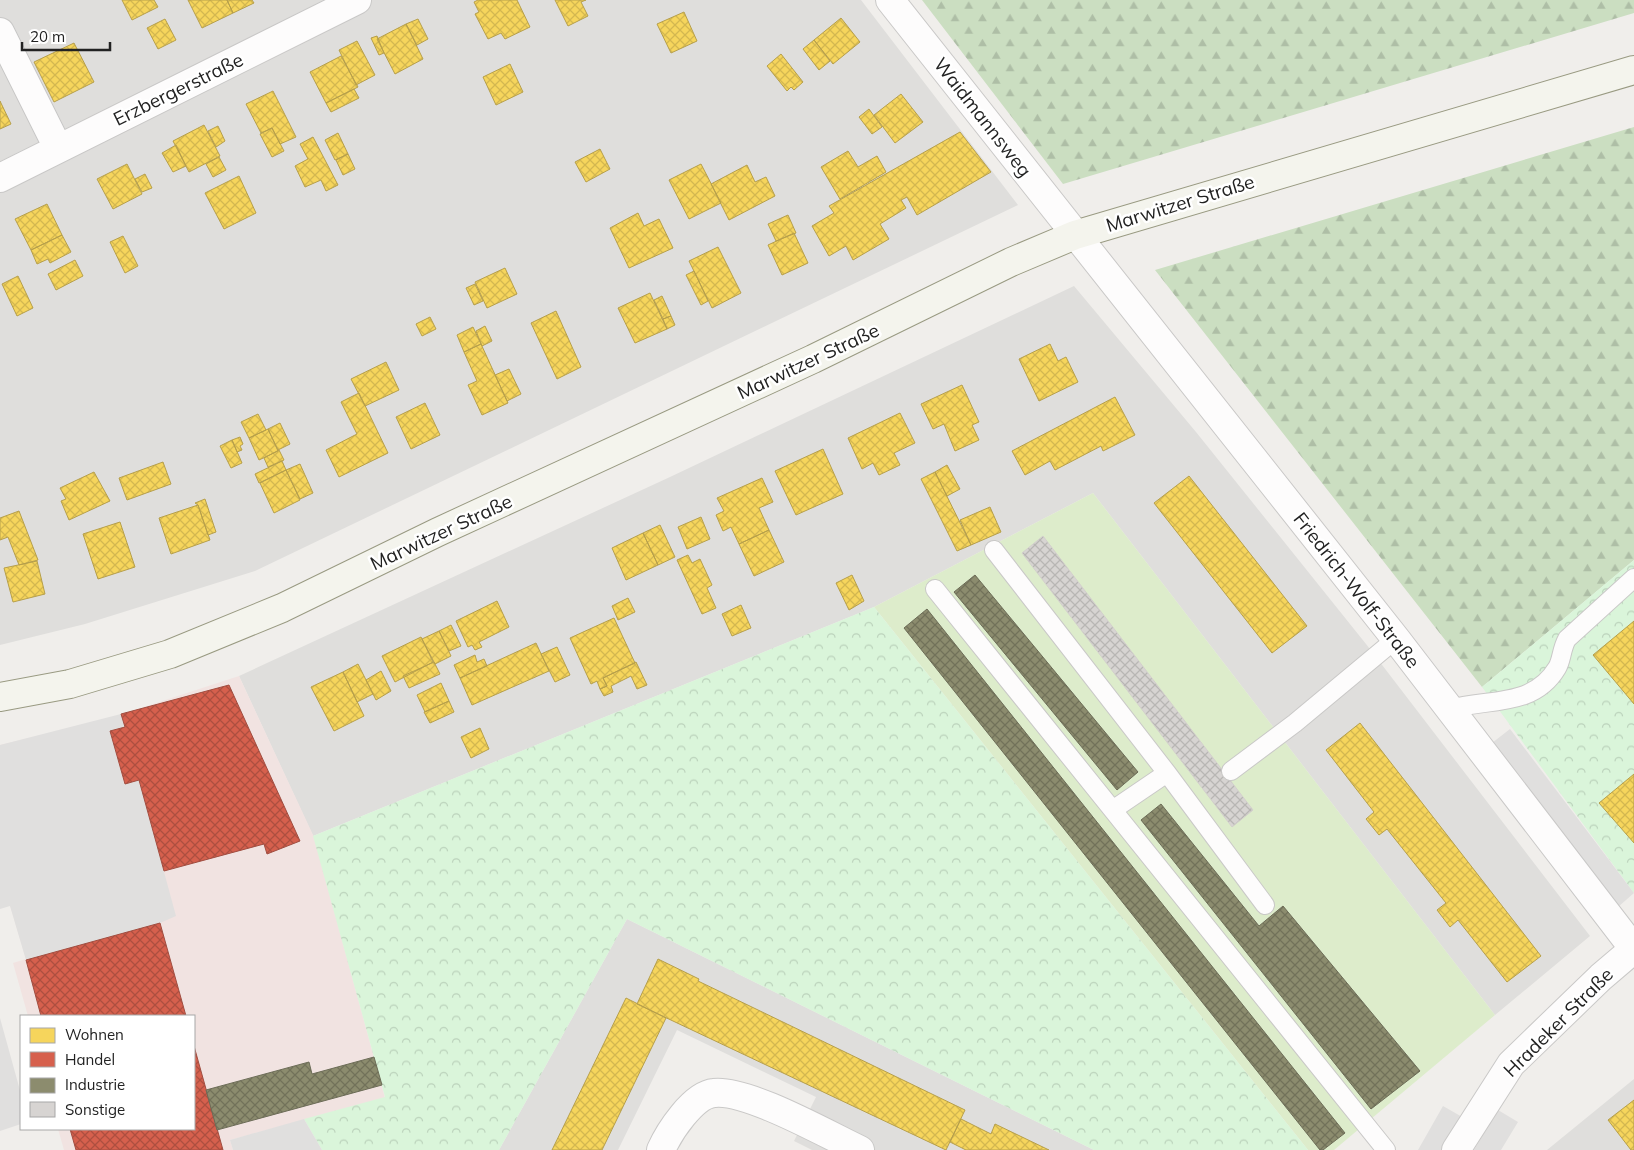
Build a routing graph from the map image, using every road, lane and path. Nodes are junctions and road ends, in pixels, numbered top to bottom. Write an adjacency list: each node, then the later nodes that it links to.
1 (357, 0): 5 (street, Erzbergerstraße)
2 (890, 0): 7 (street, Waidmannsweg)
3 (0, 32): 5 (street)
4 (1634, 70): 7 (main road, Marwitzer Straße)
5 (58, 148): 6 (street, Erzbergerstraße)
6 (0, 178)
7 (1075, 235): 11 (street, Friedrich-Wolf-Straße); 12 (main road, Marwitzer Straße)
8 (994, 550): 15 (lane)
9 (1634, 578): 13 (lane)
10 (935, 588): 16 (lane)
11 (1396, 639): 13 (street, Friedrich-Wolf-Straße); 14 (lane)
12 (0, 697)
13 (1450, 709): 18 (street, Friedrich-Wolf-Straße)
14 (1231, 771)
15 (1167, 772): 16 (lane); 17 (lane)
16 (1114, 809): 21 (lane)
17 (1265, 905)
18 (1634, 949): 22 (street, Hradeker Straße)
19 (661, 1150): 20 (street)
20 (860, 1150)
21 (1386, 1150)
22 (1456, 1150)

